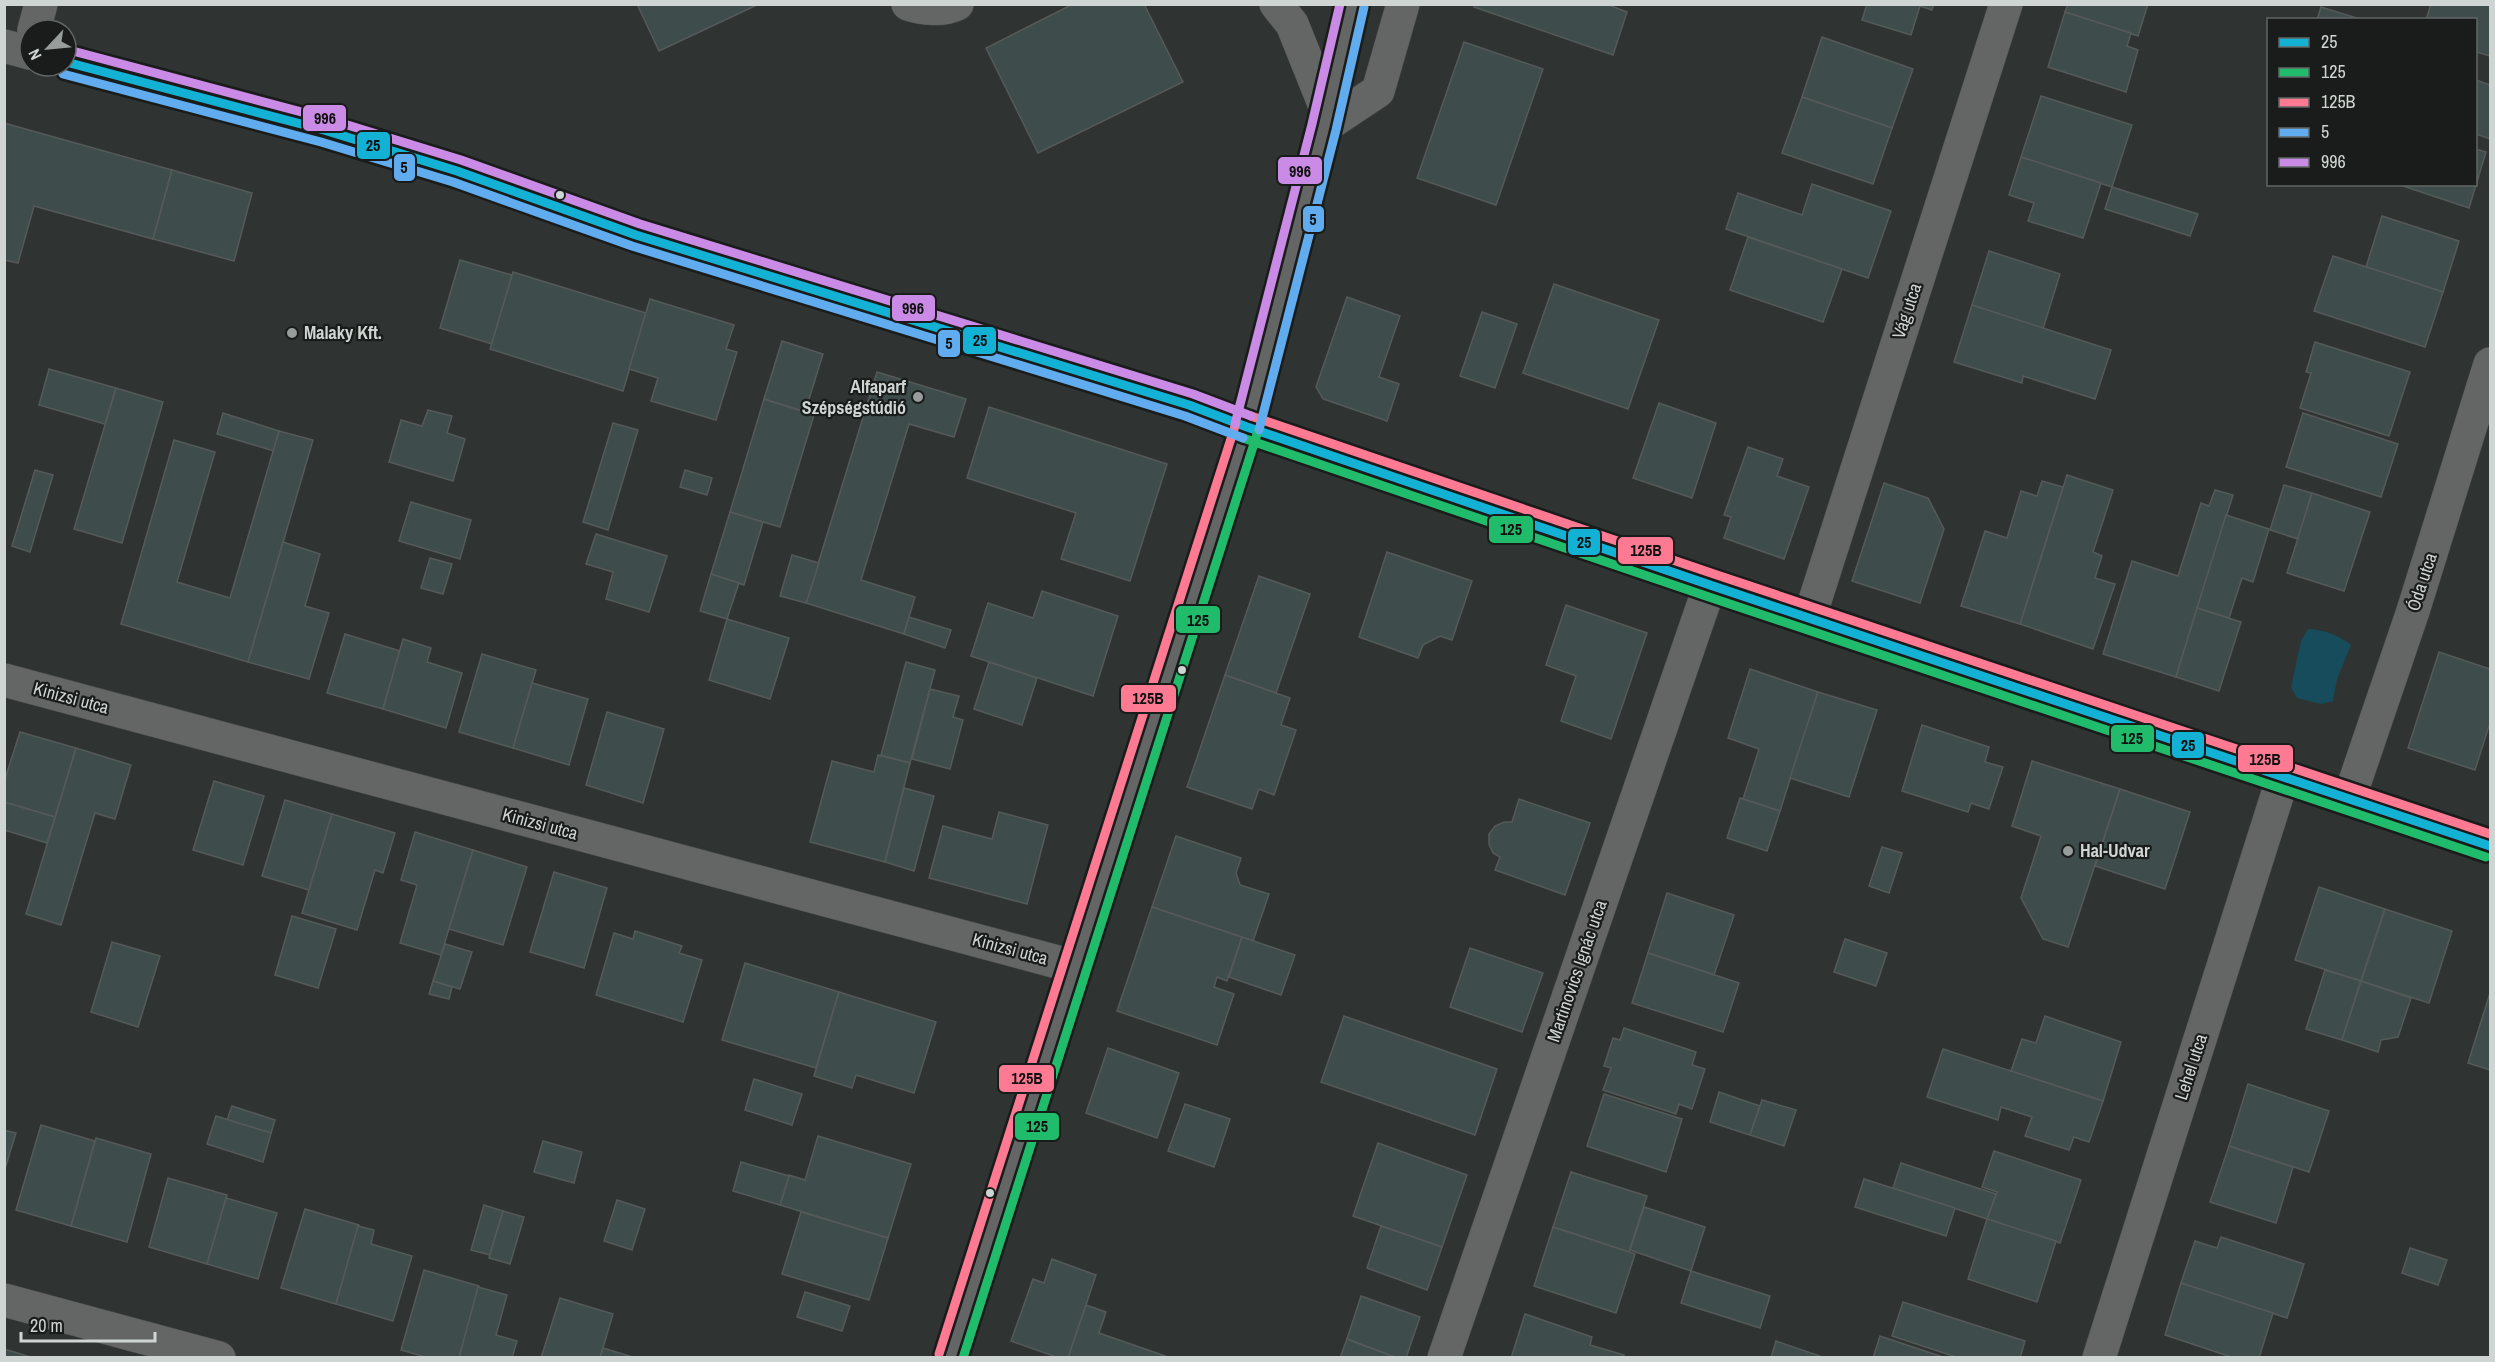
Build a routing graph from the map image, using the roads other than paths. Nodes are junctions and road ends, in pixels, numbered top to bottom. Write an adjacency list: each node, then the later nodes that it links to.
1 (908, 4): 2 (street)
2 (957, 4)
3 (1352, 4): 8 (street)
4 (1403, 4): 8 (street)
5 (2006, 4): 12 (street, Vág utca)
6 (1288, 11): 8 (street)
7 (78, 65): 10 (street)
8 (1325, 119): 10 (street)
9 (2490, 364): 15 (street, Óda utca)
10 (1247, 427): 11 (street); 17 (street)
11 (1710, 585): 12 (street); 21 (street, Martinovics Ignác utca)
12 (1809, 618): 14 (street)
13 (4, 680): 17 (street, Kinizsi utca)
14 (2283, 777): 15 (street); 22 (street, Lehel utca)
15 (2349, 799): 16 (street)
16 (2490, 846)
17 (1076, 967): 20 (street)
18 (4, 1300): 19 (street)
19 (219, 1358)
20 (950, 1358)
21 (1444, 1358)
22 (2099, 1358)

